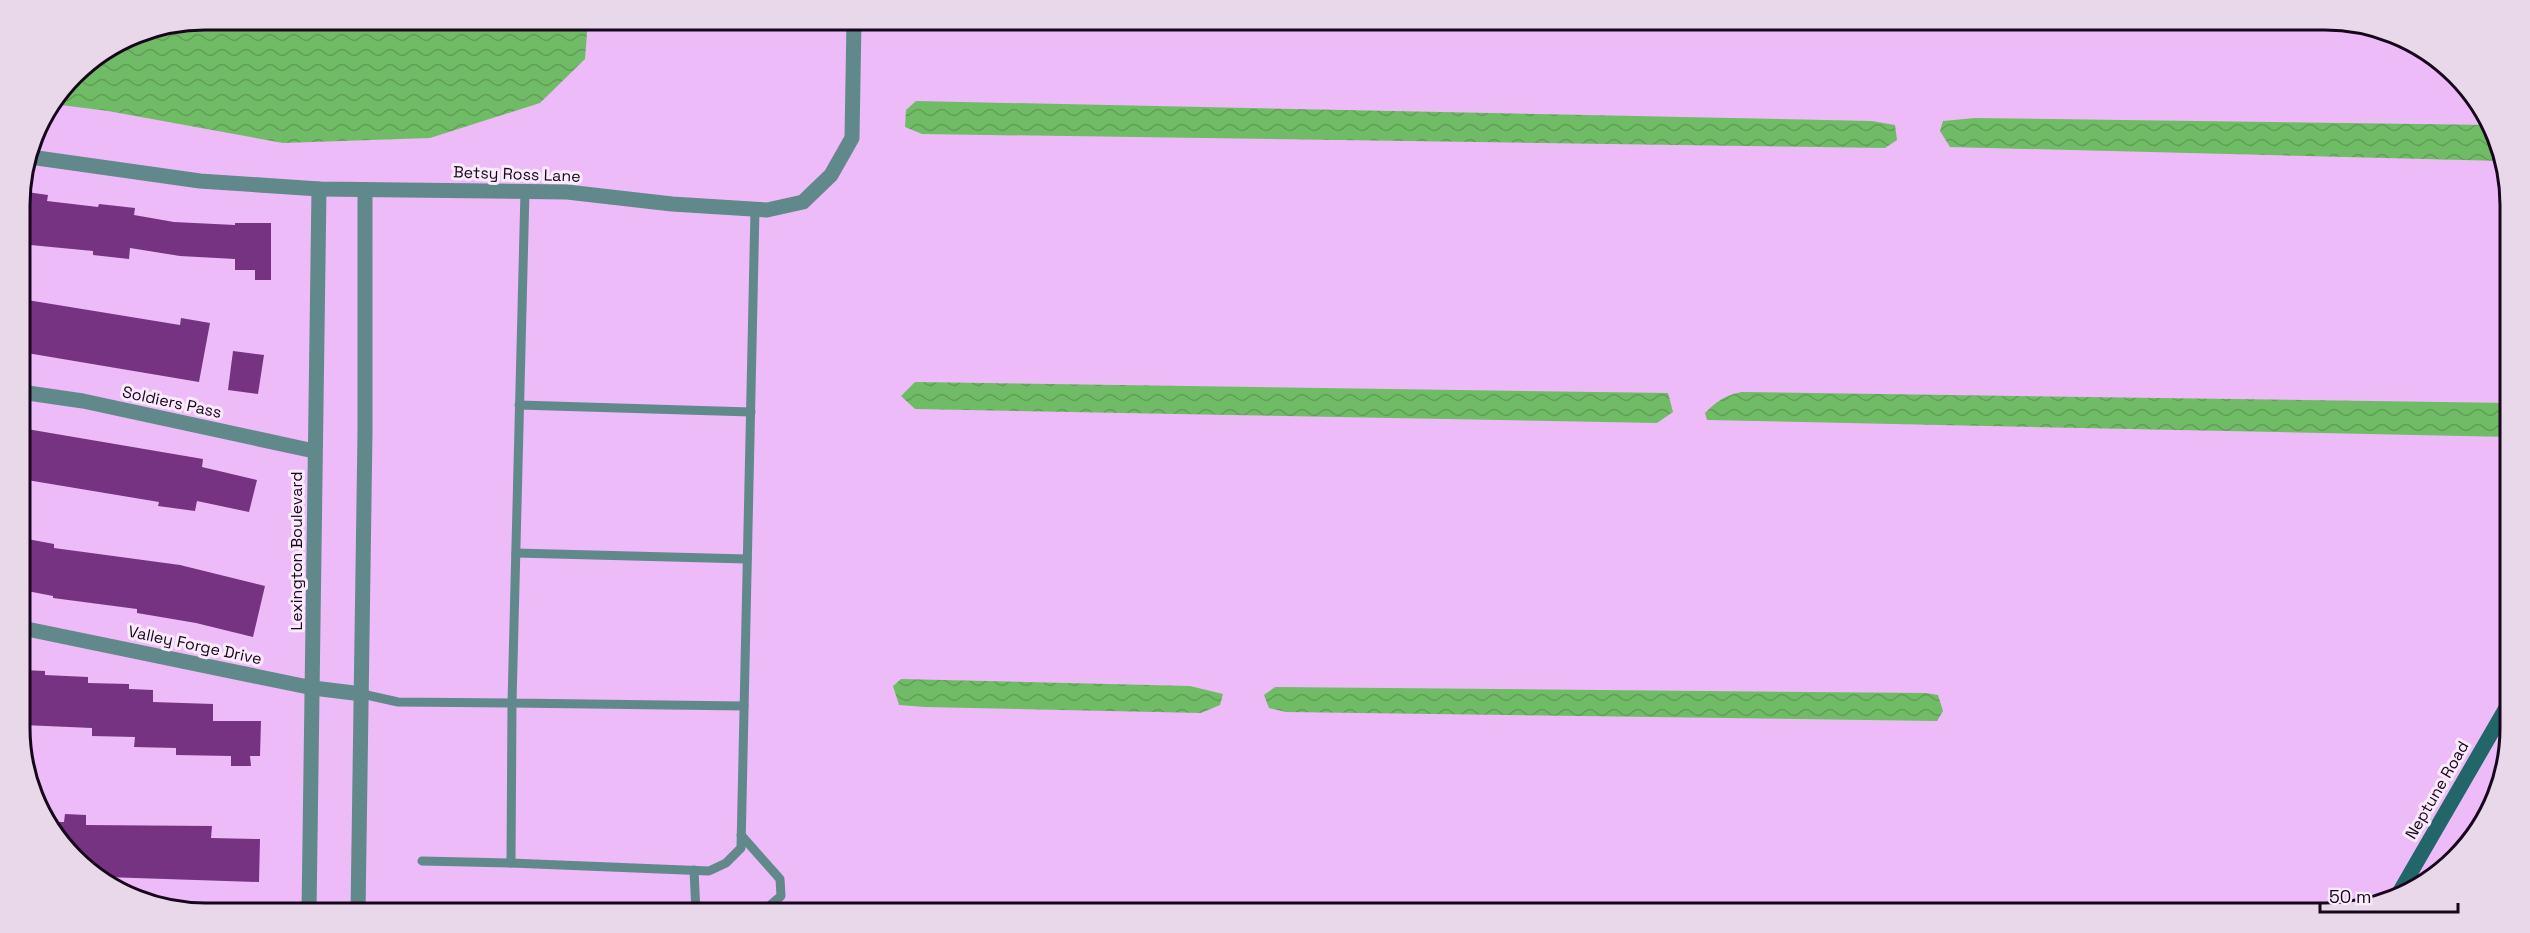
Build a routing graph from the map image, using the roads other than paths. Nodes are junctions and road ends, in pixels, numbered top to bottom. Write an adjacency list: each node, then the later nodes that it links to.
1 (854, 30): 6 (street, Betsy Ross Lane)
2 (37, 157): 3 (street, Betsy Ross Lane)
3 (319, 189): 4 (street, Betsy Ross Lane); 10 (street, Lexington Boulevard)
4 (365, 190): 5 (street, Betsy Ross Lane); 15 (street)
5 (525, 191): 6 (street, Betsy Ross Lane); 8 (lane)
6 (755, 209): 9 (lane)
7 (30, 393): 10 (street, Soldiers Pass)
8 (519, 405): 9 (lane); 11 (lane)
9 (751, 412): 12 (lane)
10 (314, 451): 14 (street, Lexington Boulevard)
11 (516, 553): 12 (lane); 16 (lane)
12 (747, 559): 17 (lane)
13 (30, 630): 14 (street, Valley Forge Drive)
14 (313, 688): 15 (street, Valley Forge Drive); 24 (street, Lexington Boulevard)
15 (362, 694): 16 (lane); 25 (street)
16 (512, 703): 17 (lane); 21 (lane)
17 (744, 706): 19 (lane)
18 (2500, 718): 23 (main road, Neptune Road)
19 (741, 835): 22 (lane); 27 (lane)
20 (422, 861): 21 (lane)
21 (511, 863): 22 (lane)
22 (694, 870): 26 (lane)
23 (2404, 885)
24 (309, 903)
25 (358, 903)
26 (696, 903)
27 (773, 903)

